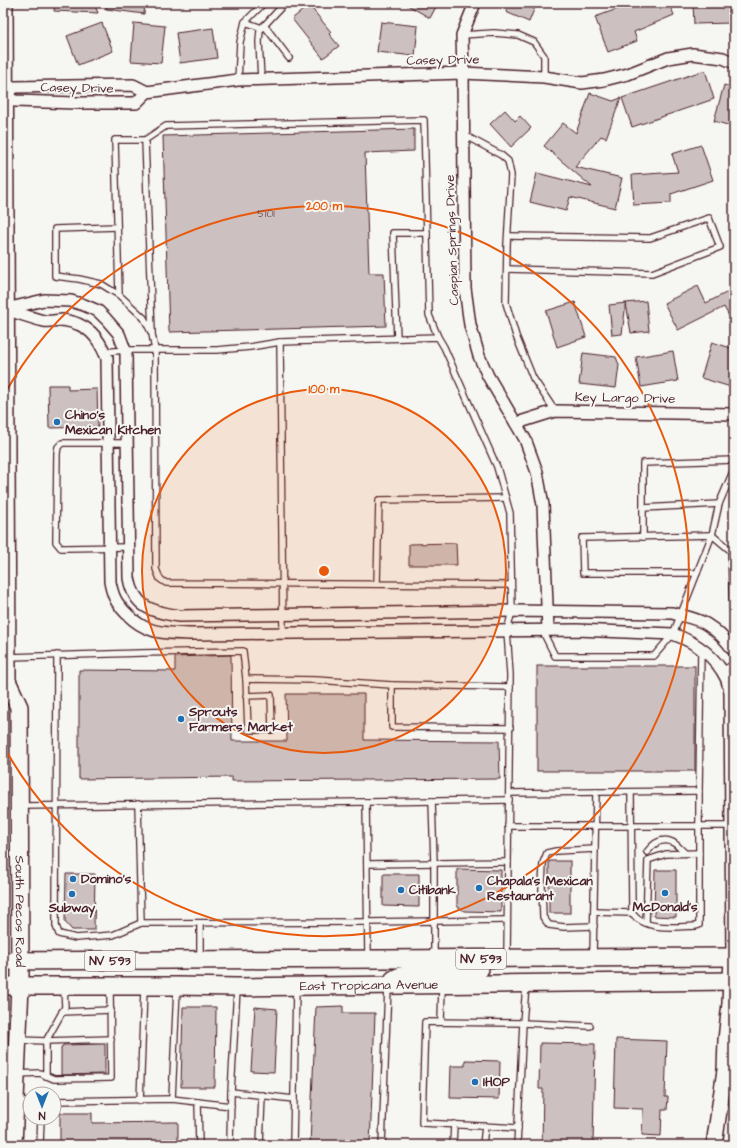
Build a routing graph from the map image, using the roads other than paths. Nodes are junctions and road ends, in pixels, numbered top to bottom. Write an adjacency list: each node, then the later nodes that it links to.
1 (4, 3): 5 (main road, South Pecos Road)
2 (264, 3): 6 (lane)
3 (285, 3): 7 (lane)
4 (475, 3): 8 (street, Caspian Springs Drive)
5 (4, 20): 16 (main road, South Pecos Road)
6 (245, 22): 7 (lane); 14 (lane)
7 (263, 27): 9 (lane); 13 (lane)
8 (462, 35): 11 (street, Caspian Springs Drive); 12 (lane)
9 (290, 58)
10 (734, 63): 12 (street, Casey Drive)
11 (463, 73): 12 (street, Casey Drive); 13 (street, Casey Drive); 17 (street, Caspian Springs Drive)
12 (544, 77)
13 (260, 79): 14 (street, Casey Drive)
14 (238, 80): 15 (street, Casey Drive)
15 (147, 92): 16 (street, Casey Drive); 16 (street, Casey Drive)
16 (4, 96): 19 (main road, South Pecos Road)
17 (464, 135): 22 (lane); 35 (street, Caspian Springs Drive)
18 (145, 140): 20 (lane); 21 (lane); 26 (lane)
19 (4, 221): 25 (main road, South Pecos Road)
20 (117, 227): 24 (lane); 24 (lane)
21 (427, 233): 27 (lane); 28 (lane)
22 (508, 236): 23 (lane); 23 (lane)
23 (507, 269): 33 (lane)
24 (119, 294): 26 (lane)
25 (4, 309): 30 (street); 32 (street); 62 (main road, South Pecos Road)
26 (152, 334): 31 (lane)
27 (438, 337): 28 (lane); 40 (lane)
28 (397, 338): 29 (lane)
29 (280, 342): 31 (lane); 48 (lane)
30 (125, 350): 31 (lane); 32 (lane); 37 (street)
31 (155, 350): 48 (lane)
32 (105, 352): 36 (street)
33 (555, 411): 34 (street, Key Largo Drive); 35 (street, Key Largo Drive)
34 (734, 414)
35 (517, 424): 52 (street, Caspian Springs Drive)
36 (108, 442): 37 (lane); 45 (street); 45 (lane)
37 (127, 442): 46 (street)
38 (734, 460): 42 (lane)
39 (734, 468): 41 (lane)
40 (506, 498): 49 (lane); 50 (lane)
41 (719, 504): 42 (lane); 43 (lane)
42 (643, 508): 44 (lane)
43 (712, 535): 44 (lane); 47 (lane); 55 (lane)
44 (643, 537): 47 (lane)
45 (110, 547): 46 (lane); 58 (street)
46 (128, 547): 53 (street)
47 (697, 573): 54 (lane)
48 (282, 583): 49 (lane); 53 (lane)
49 (377, 584): 50 (lane)
50 (511, 585): 51 (lane)
51 (512, 611): 52 (street); 53 (street); 57 (lane)
52 (548, 611): 54 (street); 56 (street, Caspian Springs Drive)
53 (283, 615): 58 (lane)
54 (681, 615): 59 (lane); 61 (street)
55 (733, 616)
56 (545, 630): 57 (street); 59 (street); 59 (lane)
57 (507, 631): 58 (street); 69 (lane)
58 (283, 633)
59 (673, 634): 60 (street)
60 (702, 649): 65 (street); 72 (lane)
61 (734, 651)
62 (6, 652): 63 (lane); 68 (main road, South Pecos Road)
63 (57, 655): 66 (lane); 80 (lane)
64 (734, 664): 65 (lane)
65 (722, 671): 86 (street)
66 (246, 679): 67 (lane); 70 (lane)
67 (392, 685): 69 (lane); 71 (lane)
68 (5, 686): 81 (main road, South Pecos Road)
69 (510, 687): 71 (lane)
70 (246, 696): 70 (lane)
71 (510, 728): 75 (lane)
72 (699, 791): 74 (lane); 85 (lane)
73 (596, 792): 74 (lane); 75 (lane); 83 (lane)
74 (631, 792): 84 (lane)
75 (509, 793): 76 (lane)
76 (509, 800): 77 (lane); 82 (lane)
77 (432, 801): 78 (lane); 92 (lane)
78 (366, 802): 79 (lane); 93 (lane)
79 (138, 804): 80 (lane); 99 (lane)
80 (56, 805): 81 (lane); 99 (lane)
81 (20, 806): 109 (main road, South Pecos Road)
82 (508, 826): 83 (lane); 91 (lane)
83 (595, 826): 84 (lane); 87 (lane)
84 (630, 826): 85 (lane); 95 (lane)
85 (700, 826): 86 (lane); 90 (lane)
86 (733, 826): 103 (street)
87 (595, 849): 94 (lane); 102 (lane)
88 (647, 852): 89 (lane)
89 (685, 853): 90 (lane); 101 (lane)
90 (699, 853): 101 (lane)
91 (508, 862): 92 (lane); 96 (lane)
92 (434, 863): 93 (lane); 97 (lane)
93 (367, 864): 98 (lane)
94 (594, 912): 95 (lane); 102 (lane)
95 (632, 913): 101 (lane)
96 (507, 920): 97 (lane); 104 (lane)
97 (434, 921): 98 (lane); 107 (lane)
98 (367, 922): 100 (lane); 106 (lane)
99 (141, 923): 100 (lane)
100 (200, 923): 108 (lane)
101 (646, 923)
102 (594, 926): 105 (lane)
103 (733, 957): 105 (main road, East Tropicana Avenue / NV 593); 110 (street)
104 (507, 958): 105 (main road, East Tropicana Avenue / NV 593); 107 (main road, East Tropicana Avenue / NV 593); 112 (main road)
105 (593, 958)
106 (368, 959): 107 (main road, East Tropicana Avenue / NV 593); 108 (main road, East Tropicana Avenue / NV 593)
107 (434, 959)
108 (200, 960): 109 (main road, East Tropicana Avenue / NV 593)
109 (11, 961): 114 (main road, South Pecos Road)
110 (733, 981): 111 (main road, East Tropicana Avenue / NV 593); 130 (street)
111 (526, 984): 113 (main road, East Tropicana Avenue / NV 593); 124 (lane)
112 (388, 985): 113 (main road, East Tropicana Avenue / NV 593); 119 (main road, East Tropicana Avenue / NV 593); 153 (lane)
113 (442, 985): 123 (lane)
114 (11, 986): 115 (main road, East Tropicana Avenue / NV 593); 127 (main road, South Pecos Road)
115 (64, 986): 116 (main road, East Tropicana Avenue / NV 593); 122 (lane)
116 (110, 986): 117 (main road, East Tropicana Avenue / NV 593); 121 (lane)
117 (144, 986): 118 (main road, East Tropicana Avenue / NV 593); 139 (lane)
118 (177, 986): 120 (main road, East Tropicana Avenue / NV 593); 136 (lane)
119 (296, 987): 120 (main road, East Tropicana Avenue / NV 593); 137 (lane)
120 (237, 988): 133 (lane)
121 (111, 1010): 122 (lane); 126 (lane)
122 (62, 1012): 128 (lane)
123 (441, 1022): 124 (lane); 143 (lane)
124 (523, 1023): 125 (lane); 146 (lane)
125 (590, 1026)
126 (111, 1039): 128 (lane); 132 (lane)
127 (18, 1040): 128 (lane); 131 (main road, South Pecos Road)
128 (46, 1041): 132 (lane)
129 (734, 1057): 130 (street)
130 (725, 1070): 157 (street)
131 (17, 1074): 132 (lane); 135 (main road, South Pecos Road)
132 (46, 1076)
133 (232, 1092): 134 (lane); 141 (lane)
134 (262, 1095): 137 (lane); 151 (lane)
135 (22, 1097)
136 (172, 1099): 139 (lane); 140 (lane)
137 (294, 1099): 152 (lane)
138 (62, 1101): 139 (lane)
139 (140, 1101)
140 (198, 1102): 141 (lane); 149 (lane)
141 (231, 1106): 150 (lane)
142 (22, 1107): 147 (main road, South Pecos Road)
143 (454, 1124): 145 (lane); 154 (lane)
144 (41, 1126): 148 (lane)
145 (485, 1126): 146 (lane); 155 (lane)
146 (518, 1128): 156 (lane)
147 (14, 1145)
148 (40, 1145)
149 (199, 1145)
150 (230, 1145)
151 (260, 1145)
152 (293, 1145)
153 (382, 1145)
154 (453, 1145)
155 (483, 1145)
156 (517, 1145)
157 (714, 1145)

